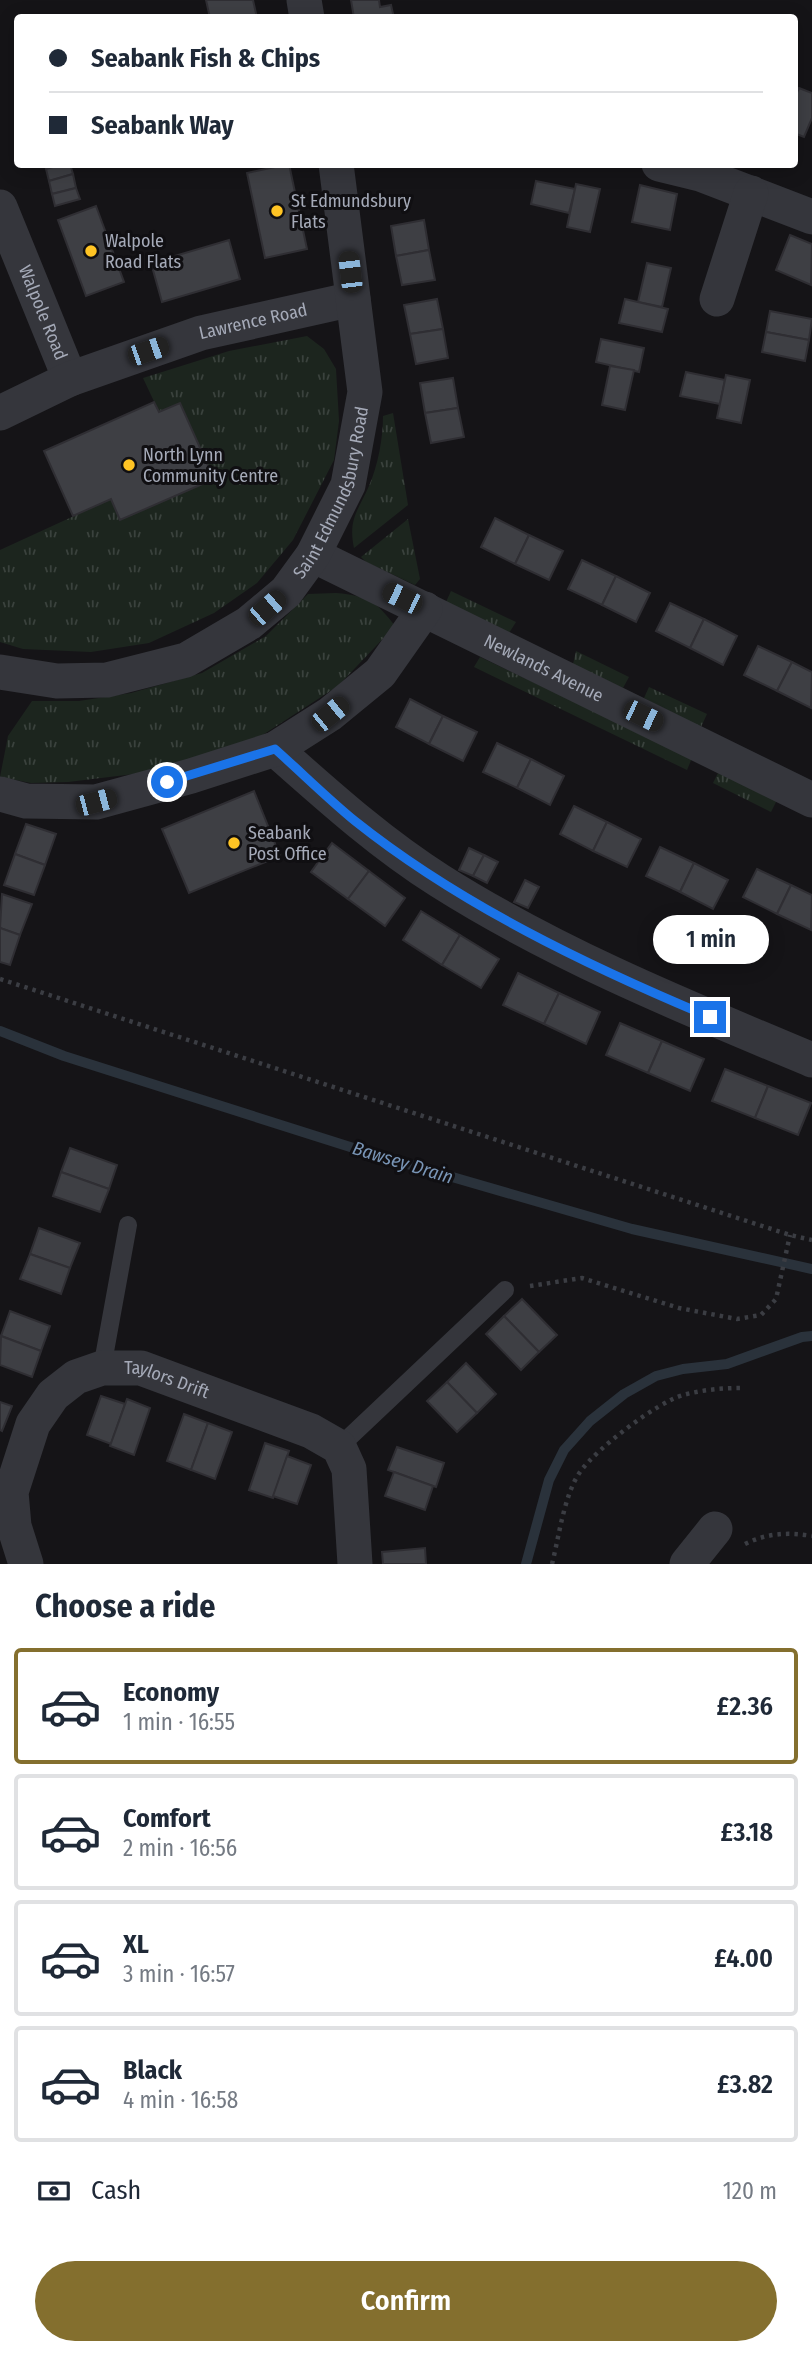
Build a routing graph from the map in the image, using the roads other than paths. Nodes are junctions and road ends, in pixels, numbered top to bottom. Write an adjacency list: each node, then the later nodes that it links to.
1 (336, 168): 6 (street, Saint Edmundsbury Road)
2 (675, 168): 3 (street)
3 (751, 193): 5 (street); 7 (street)
4 (0, 207): 8 (street, Walpole Road)
5 (812, 216)
6 (353, 299): 8 (street, Lawrence Road); 10 (street, Saint Edmundsbury Road)
7 (718, 299)
8 (70, 379): 9 (street, Lawrence Road)
9 (0, 414)
10 (313, 555): 11 (street, Newlands Avenue); 12 (street, Saint Edmundsbury Road)
11 (425, 609): 13 (street); 15 (street, Newlands Avenue)
12 (3, 684)
13 (275, 749): 14 (street); 16 (street)
14 (0, 794)
15 (812, 800)
16 (812, 1060)
17 (128, 1225): 19 (lane)
18 (505, 1290): 20 (lane)
19 (102, 1368): 20 (street, Taylors Drift); 22 (street, Taylors Drift)
20 (339, 1447): 23 (street)
21 (715, 1529): 24 (street)
22 (26, 1564)
23 (355, 1564)
24 (687, 1564)

